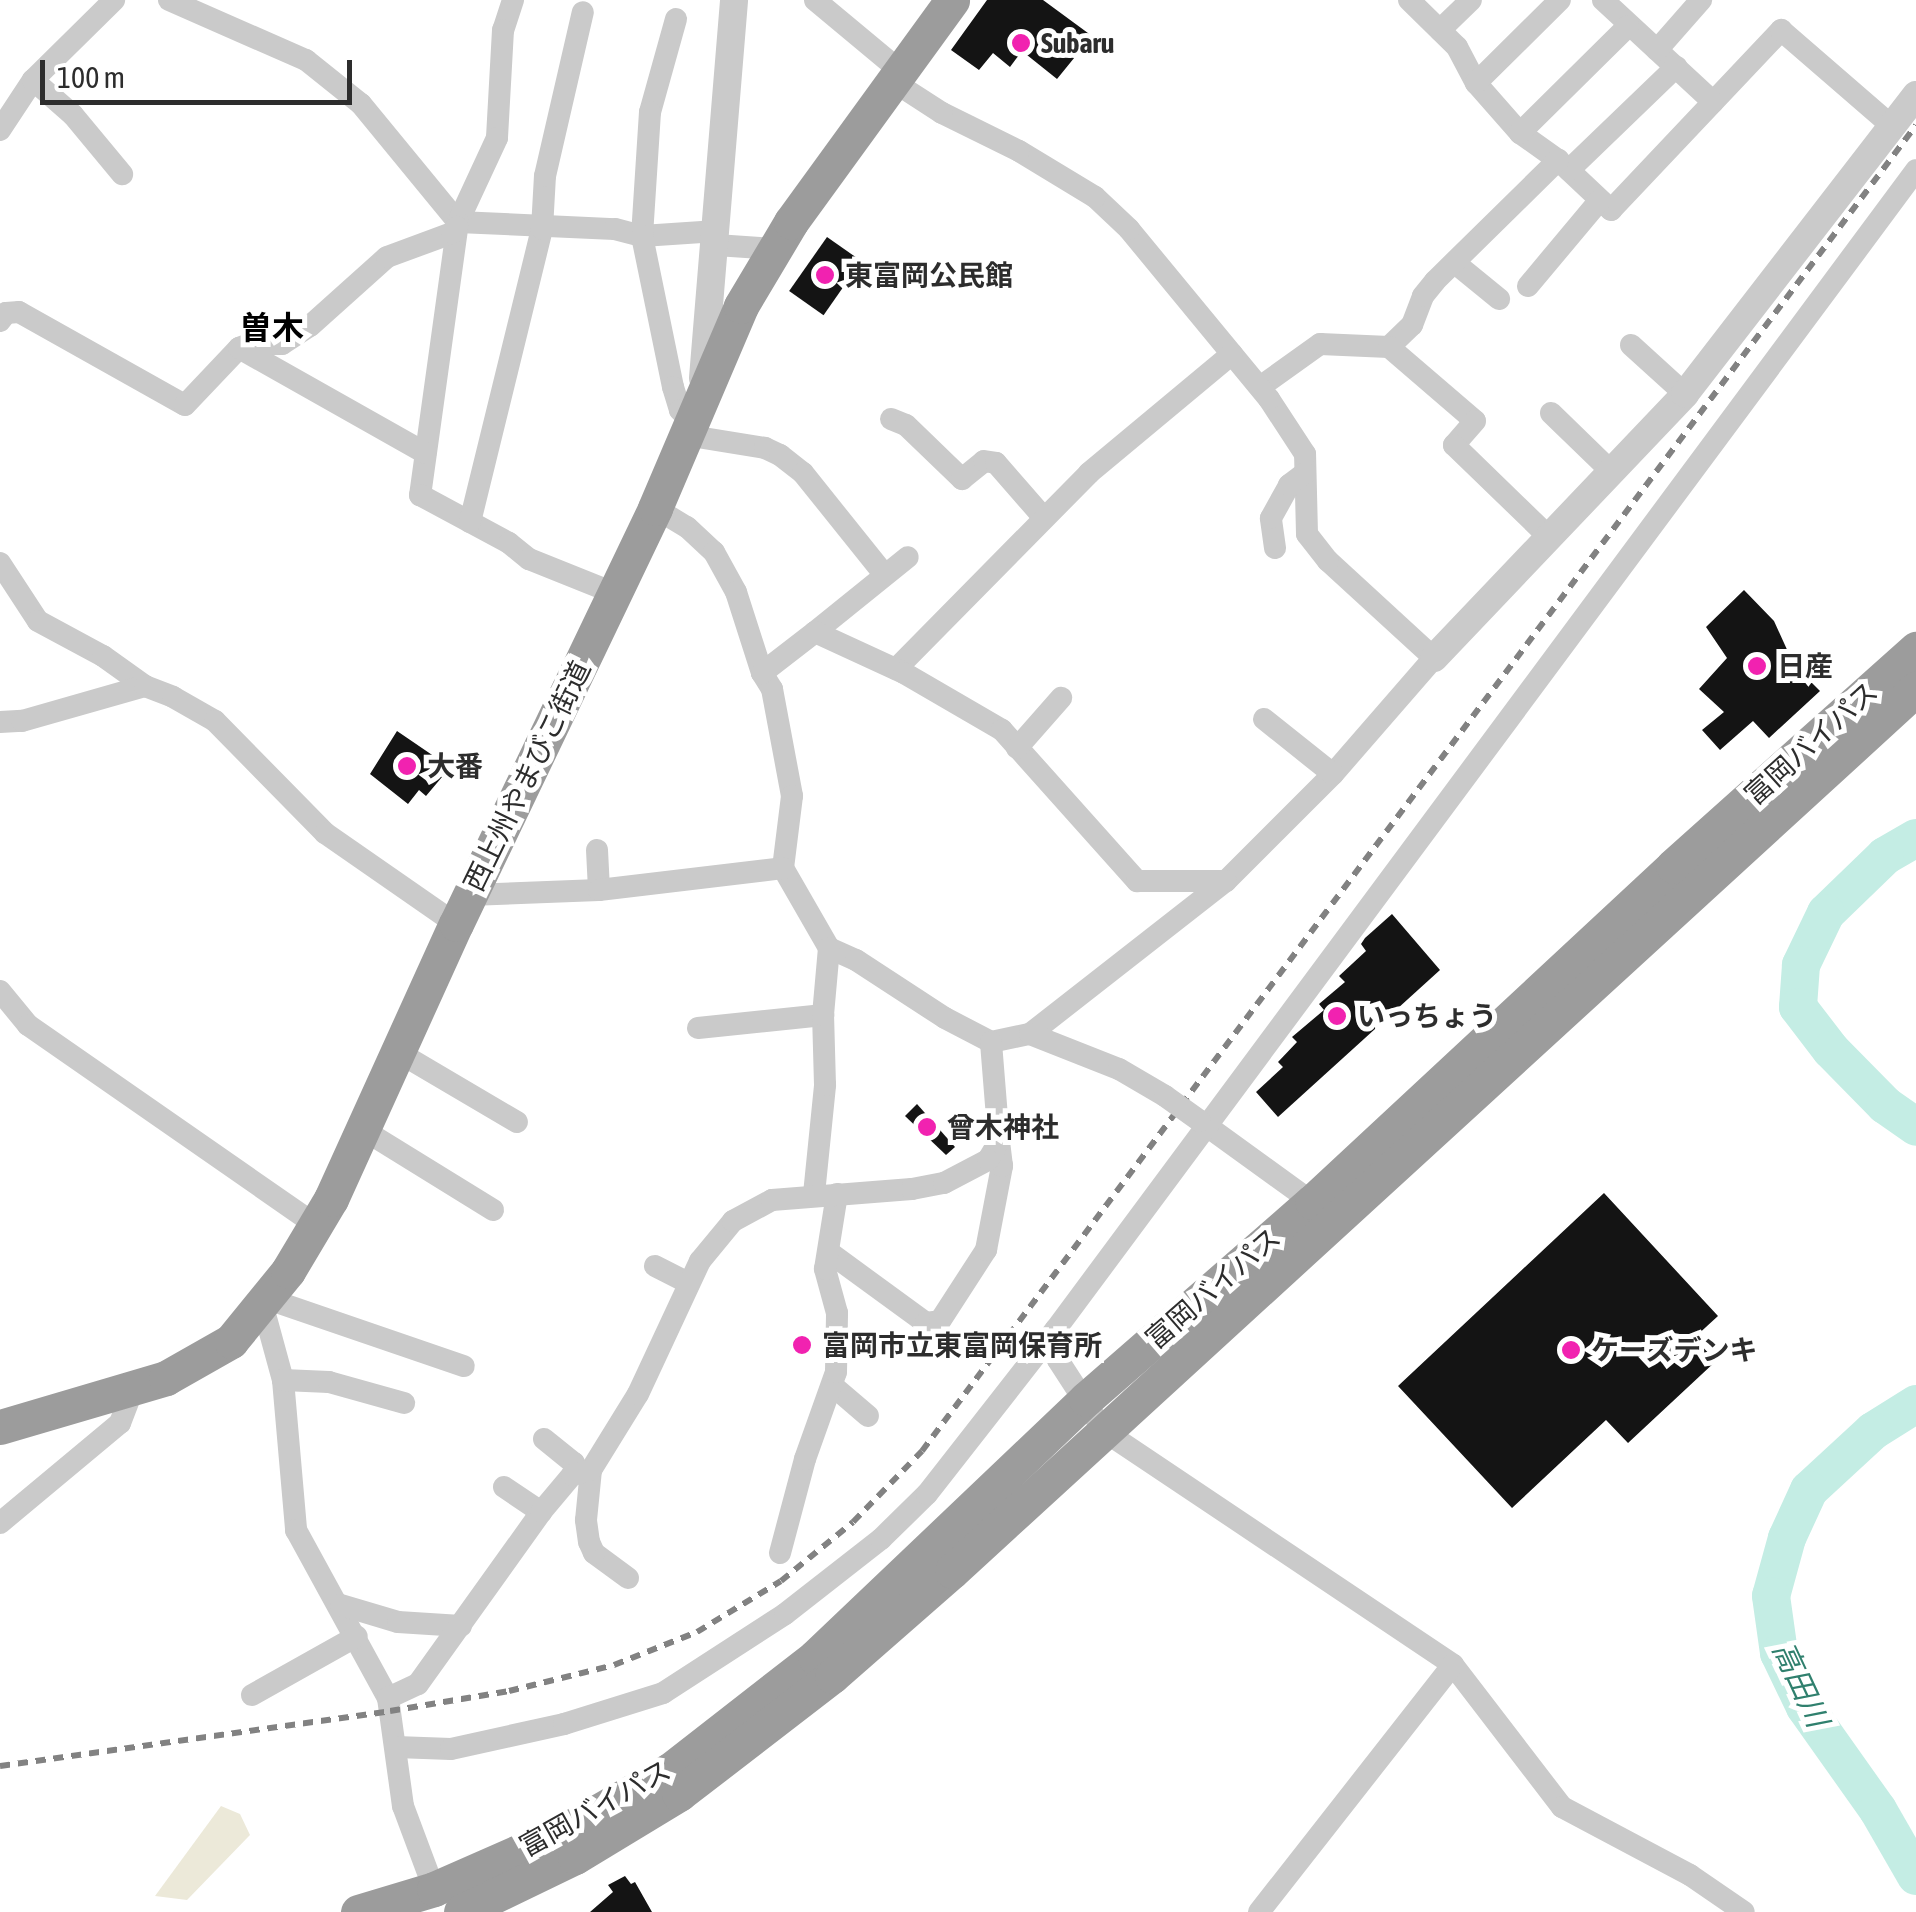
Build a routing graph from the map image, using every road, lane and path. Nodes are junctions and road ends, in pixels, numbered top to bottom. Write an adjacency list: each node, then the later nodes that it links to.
1 (114, 0): 19 (street)
2 (169, 0): 30 (street)
3 (513, 0): 30 (street)
4 (734, 0): 33 (street)
5 (815, 0): 18 (street)
6 (952, 0): 18 (highway, 西上州やまびこ街道)
7 (1409, 0): 15 (street)
8 (1471, 0): 15 (street)
9 (1560, 0): 20 (street)
10 (1603, 0): 14 (street)
11 (1701, 0): 16 (street)
12 (584, 12): 31 (street)
13 (676, 19): 32 (street)
14 (1628, 26): 16 (street); 25 (street)
15 (1440, 30): 20 (street)
16 (1656, 50): 17 (street)
17 (1676, 67): 22 (street); 26 (street)
18 (895, 75): 34 (highway, 西上州やまびこ街道); 42 (street)
19 (33, 80): 24 (street); 28 (street)
20 (1476, 83): 25 (street)
21 (1916, 95): 23 (street)
22 (1713, 102): 23 (street); 29 (street)
23 (1892, 126): 44 (street)
24 (0, 130)
25 (1520, 132): 26 (street)
26 (1564, 165): 29 (street); 35 (street)
27 (1916, 170): 85 (street)
28 (122, 174)
29 (1600, 200): 36 (street)
30 (457, 224): 31 (street); 41 (street); 48 (street)
31 (542, 229): 32 (street); 53 (street)
32 (642, 236): 33 (street); 46 (street)
33 (716, 238): 34 (street); 46 (street)
34 (774, 249): 46 (highway, 西上州やまびこ街道)
35 (1455, 263): 37 (street); 40 (street)
36 (1528, 286)
37 (1499, 299)
38 (0, 321): 41 (street)
39 (1630, 345): 44 (street)
40 (1389, 347): 43 (street); 54 (street)
41 (239, 348): 48 (street)
42 (1232, 354): 43 (street); 52 (street)
43 (1260, 388): 49 (street)
44 (1685, 394): 50 (street)
45 (1551, 413): 50 (street)
46 (692, 417): 51 (highway, 西上州やまびこ街道); 58 (street)
47 (891, 419): 52 (street)
48 (425, 453): 53 (street)
49 (1305, 473): 55 (street); 62 (street)
50 (1613, 474): 54 (street)
51 (655, 508): 59 (highway, 西上州やまびこ街道); 64 (street)
52 (1044, 518): 63 (street)
53 (470, 522): 59 (street)
54 (1550, 538): 62 (street)
55 (1275, 548)
56 (908, 556): 58 (street)
57 (0, 563): 65 (street)
58 (884, 574): 60 (street)
59 (614, 593): 76 (highway, 西上州やまびこ街道)
60 (815, 632): 63 (street); 64 (street)
61 (1916, 650): 89 (highway, 富岡バイパス)
62 (1434, 658): 71 (street)
63 (896, 670): 70 (street)
64 (762, 673): 73 (street)
65 (145, 686): 69 (street); 76 (street)
66 (1916, 689): 105 (highway, 富岡バイパス)
67 (1061, 698): 70 (street)
68 (1264, 719): 71 (street)
69 (0, 722)
70 (1017, 748): 74 (street)
71 (1333, 774): 74 (street)
72 (597, 850): 75 (street)
73 (783, 868): 75 (street); 77 (street)
74 (1226, 881): 81 (street)
75 (599, 890): 76 (street)
76 (463, 909): 83 (highway, 西上州やまびこ街道)
77 (829, 948): 79 (street); 82 (street)
78 (0, 991): 91 (street)
79 (823, 1014): 80 (street); 88 (street)
80 (698, 1028)
81 (1030, 1034): 82 (street); 85 (street, bridge)
82 (992, 1042): 87 (street)
83 (398, 1052): 84 (street); 86 (highway, 西上州やまびこ街道)
84 (517, 1122)
85 (1203, 1123): 89 (street); 96 (street)
86 (362, 1129): 90 (street); 91 (highway, 西上州やまびこ街道)
87 (1000, 1142): 88 (street); 92 (street)
88 (826, 1194): 92 (street); 94 (street)
89 (1312, 1202): 101 (highway, 富岡バイパス)
90 (494, 1210)
91 (317, 1226): 95 (highway, 西上州やまびこ街道)
92 (830, 1253): 99 (street)
93 (655, 1266): 94 (street)
94 (688, 1283): 107 (street)
95 (266, 1303): 97 (street); 98 (street); 100 (highway, 西上州やまびこ街道)
96 (1056, 1330): 101 (street); 119 (street)
97 (464, 1366)
98 (283, 1380): 102 (street); 113 (street)
99 (833, 1386): 103 (street); 111 (street)
100 (132, 1392): 104 (highway, 西上州やまびこ街道); 110 (street)
101 (1086, 1398): 105 (street); 120 (highway, 富岡バイパス)
102 (404, 1402)
103 (868, 1416)
104 (0, 1426)
105 (1104, 1431): 116 (street); 122 (highway, 富岡バイパス)
106 (544, 1439): 107 (street)
107 (585, 1472): 109 (street); 112 (street)
108 (504, 1487): 109 (street)
109 (541, 1512): 114 (street)
110 (0, 1523)
111 (780, 1553)
112 (628, 1578)
113 (341, 1606): 114 (street); 115 (street)
114 (461, 1626): 118 (street)
115 (358, 1636): 117 (street); 118 (street)
116 (1453, 1665): 123 (street); 124 (street)
117 (252, 1695)
118 (388, 1698): 119 (street)
119 (396, 1747): 120 (street)
120 (439, 1901): 121 (highway, 富岡バイパス)
121 (358, 1912)
122 (461, 1912)
123 (1259, 1912)
124 (1744, 1912)

